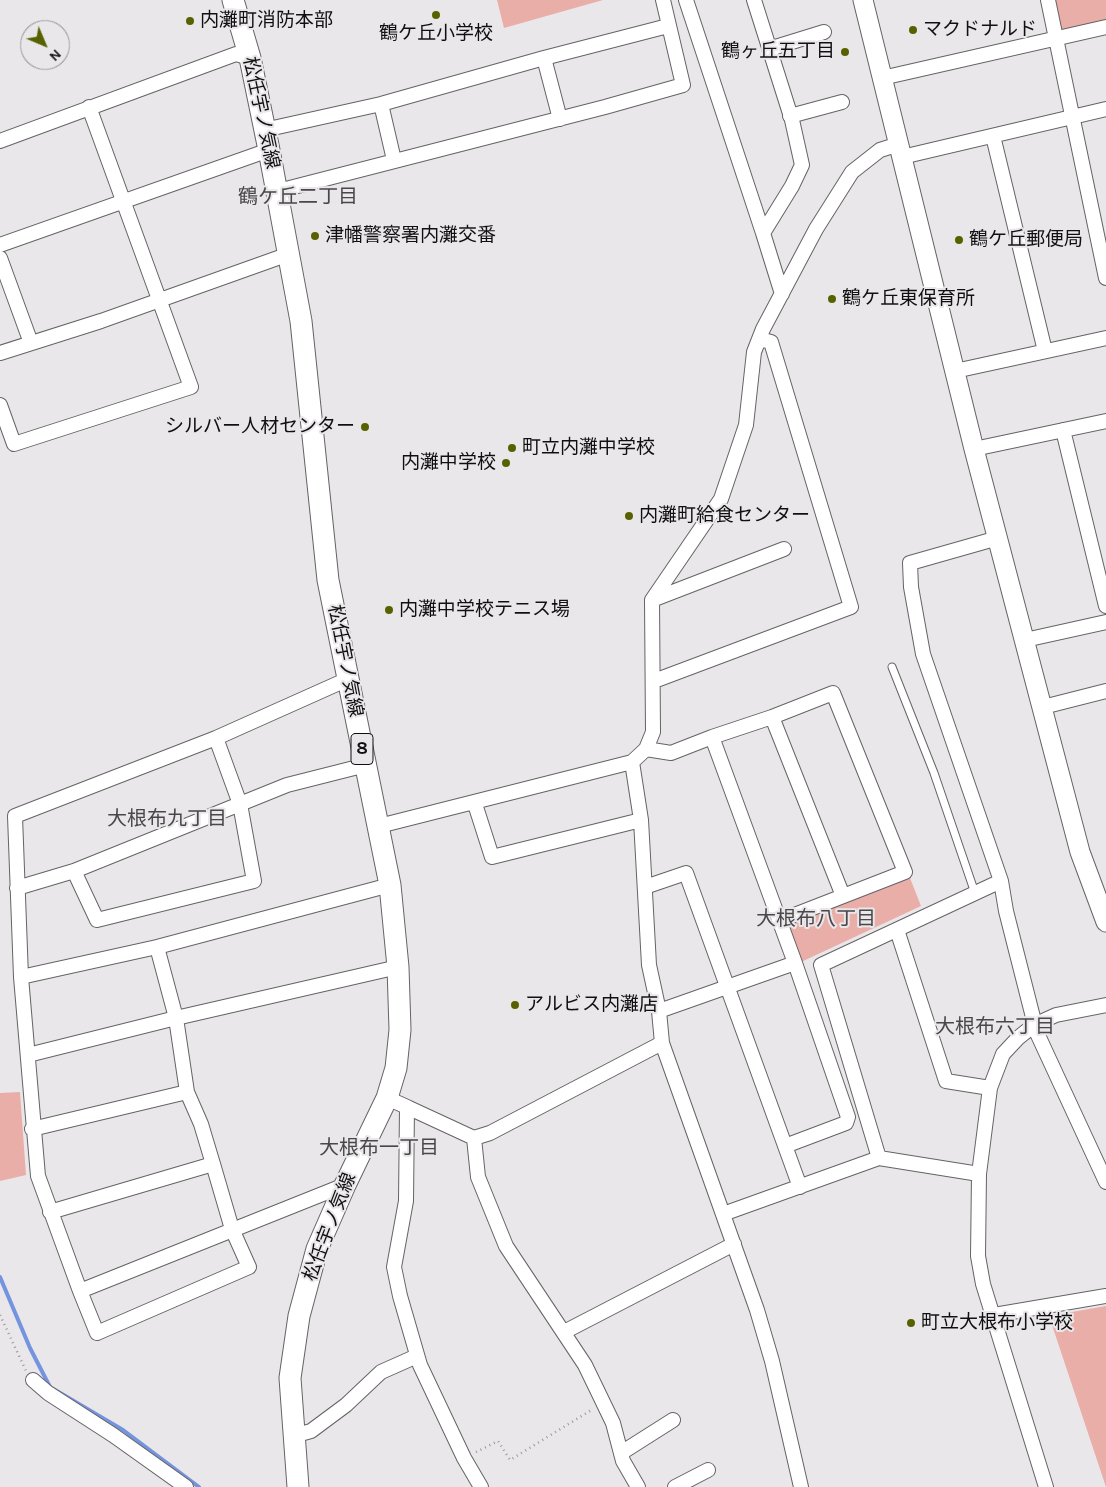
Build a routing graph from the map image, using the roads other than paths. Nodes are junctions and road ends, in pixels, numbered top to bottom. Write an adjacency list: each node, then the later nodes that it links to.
1 (233, 0): 12 (main road, 松任宇ノ気線 / 8)
2 (663, 0): 7 (street)
3 (686, 0): 29 (street)
4 (754, 0): 11 (street)
5 (863, 0): 14 (street)
6 (1048, 0): 10 (street)
7 (668, 26): 13 (street); 21 (street)
8 (1106, 27): 10 (street)
9 (824, 32): 11 (street)
10 (1056, 38): 14 (street); 20 (street)
11 (769, 49): 19 (street)
12 (250, 58): 17 (street); 23 (main road, 松任宇ノ気線 / 8)
13 (544, 58): 16 (street); 21 (street)
14 (882, 78): 25 (street)
15 (842, 102): 19 (street)
16 (381, 104): 23 (street); 26 (street)
17 (89, 107): 24 (street); 28 (street)
18 (1106, 109): 20 (street)
19 (790, 116): 29 (street)
20 (1073, 117): 22 (street); 33 (street)
21 (560, 118): 26 (street)
22 (993, 136): 25 (street); 39 (street)
23 (267, 140): 27 (main road, 松任宇ノ気線 / 8); 28 (street)
24 (0, 141)
25 (900, 150): 34 (street); 41 (street)
26 (394, 160): 27 (street)
27 (278, 191): 31 (main road, 松任宇ノ気線 / 8)
28 (124, 201): 30 (street); 35 (street)
29 (763, 233): 34 (street)
30 (0, 245)
31 (289, 254): 35 (street); 53 (main road, 松任宇ノ気線 / 8)
32 (0, 258): 38 (street)
33 (1106, 278)
34 (782, 294): 37 (street)
35 (160, 300): 38 (street); 42 (street)
36 (1106, 338): 39 (street)
37 (759, 340): 48 (street); 54 (street)
38 (31, 343): 40 (street)
39 (1045, 351): 41 (street)
40 (0, 354)
41 (955, 371): 45 (street)
42 (0, 405)
43 (1106, 421): 44 (street)
44 (1063, 430): 45 (street); 49 (street)
45 (974, 449): 46 (street)
46 (998, 538): 51 (street); 68 (street)
47 (784, 549): 48 (street)
48 (652, 600): 54 (street)
49 (1106, 606)
50 (1106, 622): 51 (street)
51 (1025, 640): 56 (street)
52 (892, 667): 72 (lane)
53 (348, 678): 59 (street); 62 (main road, 松任宇ノ気線 / 8)
54 (654, 681): 60 (street)
55 (1106, 691): 56 (street)
56 (1043, 707): 75 (street)
57 (772, 717): 58 (street); 73 (street); 73 (street)
58 (712, 737): 60 (street); 74 (street)
59 (216, 738): 63 (street); 71 (street)
60 (646, 749): 61 (street)
61 (632, 762): 64 (street); 65 (street)
62 (366, 765): 63 (street); 66 (main road, 松任宇ノ気線 / 8)
63 (240, 804): 67 (street); 67 (street)
64 (475, 804): 65 (street); 66 (street)
65 (641, 820): 70 (street)
66 (379, 826): 69 (main road, 松任宇ノ気線 / 8)
67 (74, 871): 71 (street)
68 (1001, 881): 72 (street); 85 (street)
69 (390, 885): 77 (street); 79 (main road, 松任宇ノ気線 / 8)
70 (645, 886): 81 (street); 83 (street)
71 (17, 888): 80 (street)
72 (975, 893): 76 (street)
73 (843, 896): 74 (street)
74 (779, 921): 78 (street)
75 (1106, 922)
76 (897, 930): 88 (street); 95 (street)
77 (157, 947): 80 (street); 84 (street)
78 (795, 963): 81 (street); 94 (street)
79 (398, 967): 84 (street); 90 (main road, 松任宇ノ気線 / 8)
80 (21, 977): 87 (street)
81 (728, 985): 83 (street); 94 (street)
82 (1106, 1005): 85 (street)
83 (659, 1010): 86 (street)
84 (176, 1018): 87 (street); 89 (street)
85 (1034, 1025): 88 (street); 98 (street)
86 (662, 1043): 93 (street); 102 (street)
87 (28, 1055): 92 (street)
88 (990, 1088): 97 (street)
89 (187, 1092): 92 (street); 96 (street)
90 (388, 1098): 91 (street); 99 (main road, 松任宇ノ気線 / 8)
91 (407, 1107): 93 (street); 109 (street)
92 (32, 1129): 101 (street)
93 (474, 1138): 108 (street)
94 (785, 1146): 100 (street)
95 (879, 1158): 97 (street); 100 (street)
96 (213, 1164): 101 (street); 103 (street)
97 (979, 1174): 107 (street)
98 (1106, 1182)
99 (345, 1185): 103 (street); 112 (main road, 松任宇ノ気線 / 8)
100 (800, 1186): 102 (street)
101 (50, 1212): 105 (street)
102 (723, 1214): 104 (street)
103 (232, 1230): 105 (street); 105 (street)
104 (734, 1244): 108 (street); 120 (street)
105 (80, 1291)
106 (1106, 1296): 107 (street)
107 (994, 1315): 121 (street)
108 (564, 1332): 113 (street)
109 (417, 1356): 112 (street); 117 (street)
110 (33, 1380): 115 (street)
111 (673, 1420): 113 (street)
112 (293, 1436): 116 (main road, 松任宇ノ気線 / 8)
113 (620, 1453): 118 (street)
114 (708, 1470): 119 (street)
115 (186, 1487)
116 (298, 1487)
117 (481, 1487)
118 (638, 1487)
119 (675, 1487)
120 (801, 1487)
121 (1046, 1487)

